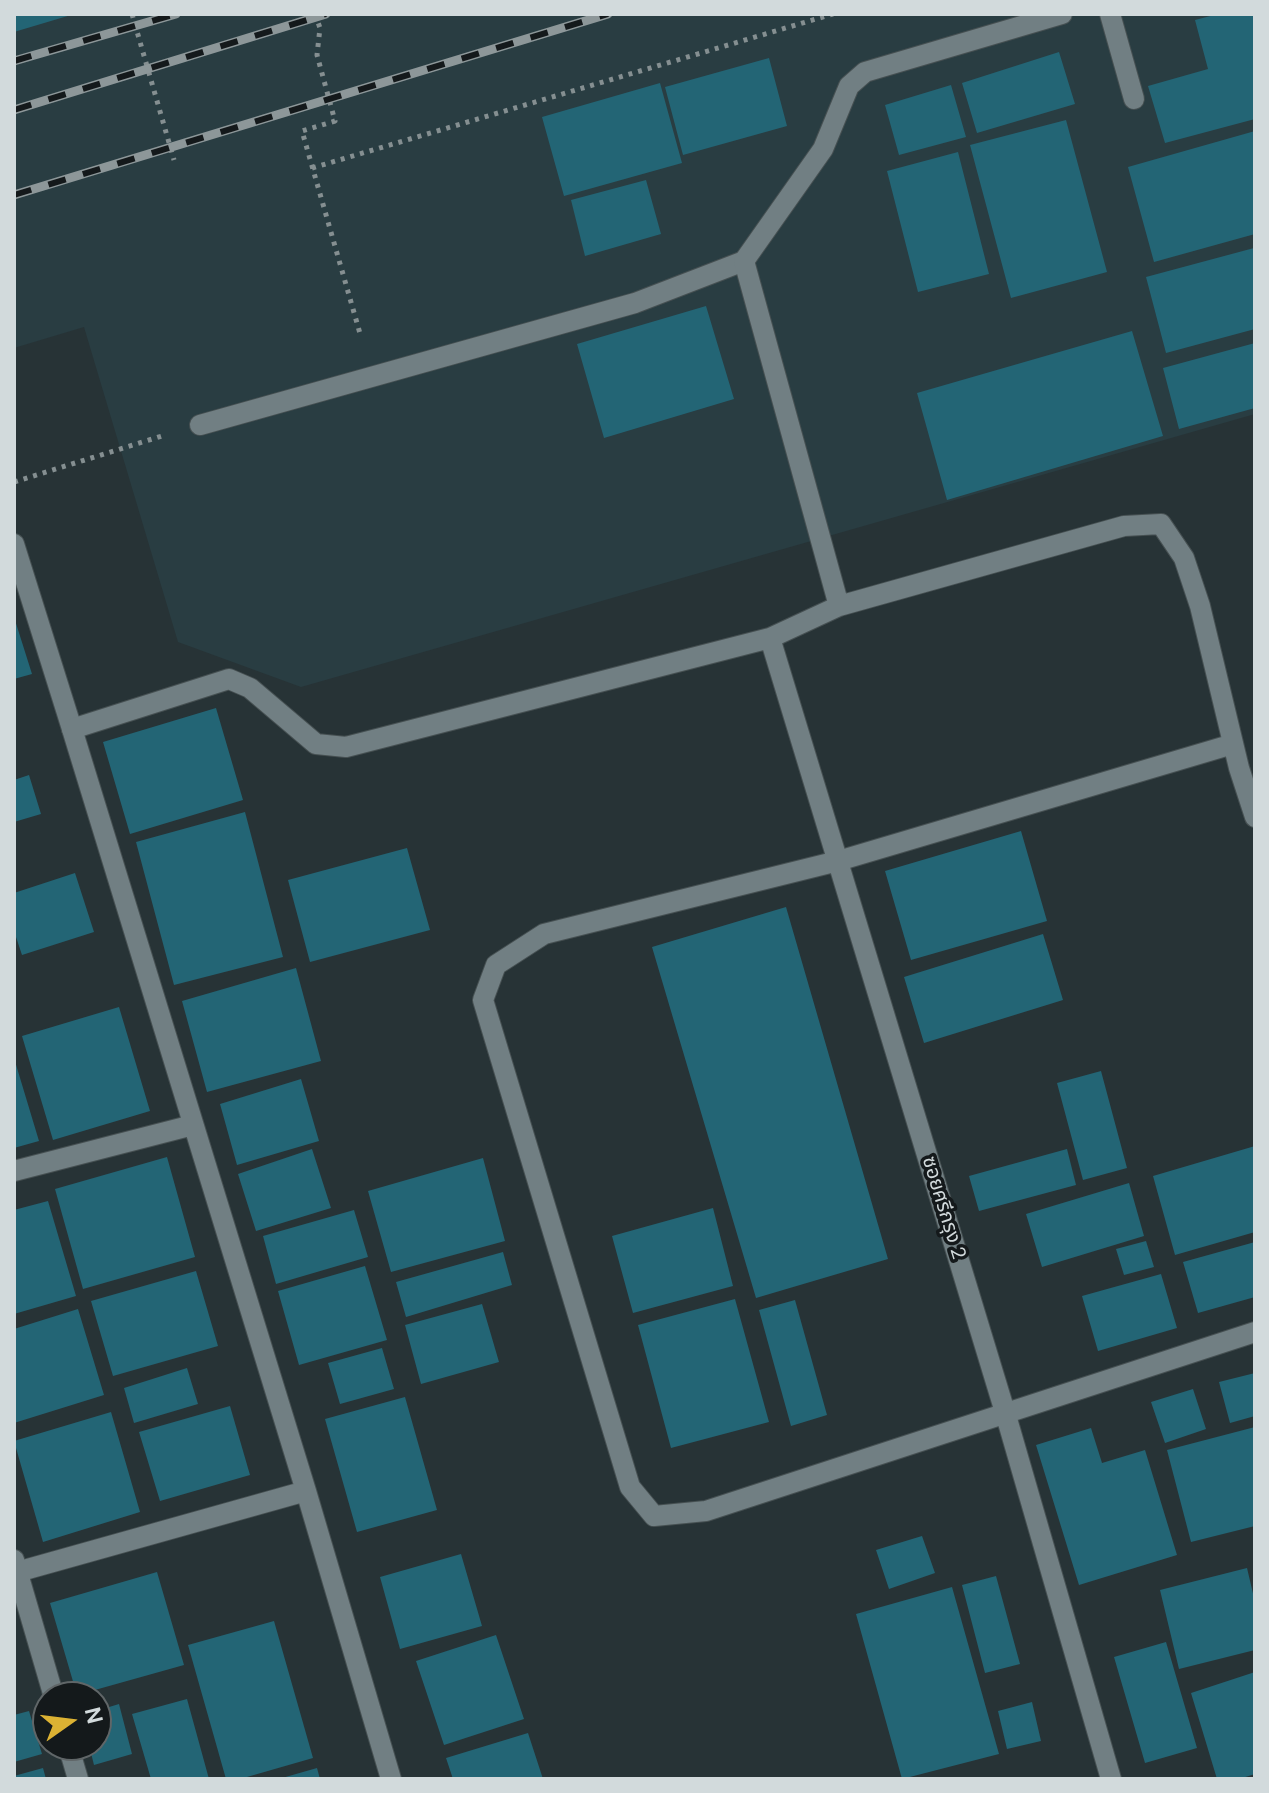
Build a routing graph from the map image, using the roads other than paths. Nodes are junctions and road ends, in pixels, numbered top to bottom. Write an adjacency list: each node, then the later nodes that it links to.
1 (1062, 14): 4 (street)
2 (1110, 14): 3 (street)
3 (1134, 99)
4 (744, 261): 5 (street); 7 (street)
5 (200, 425)
6 (14, 544): 9 (street)
7 (839, 606): 8 (street); 10 (street)
8 (770, 638): 9 (street); 12 (street, ซอยศรีกรุง 2)
9 (72, 729): 13 (street)
10 (1233, 744): 11 (street); 12 (street)
11 (1255, 817)
12 (838, 861): 16 (street, ซอยศรีกรุง 2); 16 (street)
13 (193, 1125): 14 (street); 17 (street)
14 (14, 1171)
15 (1255, 1332): 16 (street)
16 (1005, 1412): 21 (street, ซอยศรีกรุง 2)
17 (306, 1491): 18 (street); 20 (street)
18 (16, 1566): 19 (street)
19 (49, 1681)
20 (391, 1779)
21 (1111, 1779)

